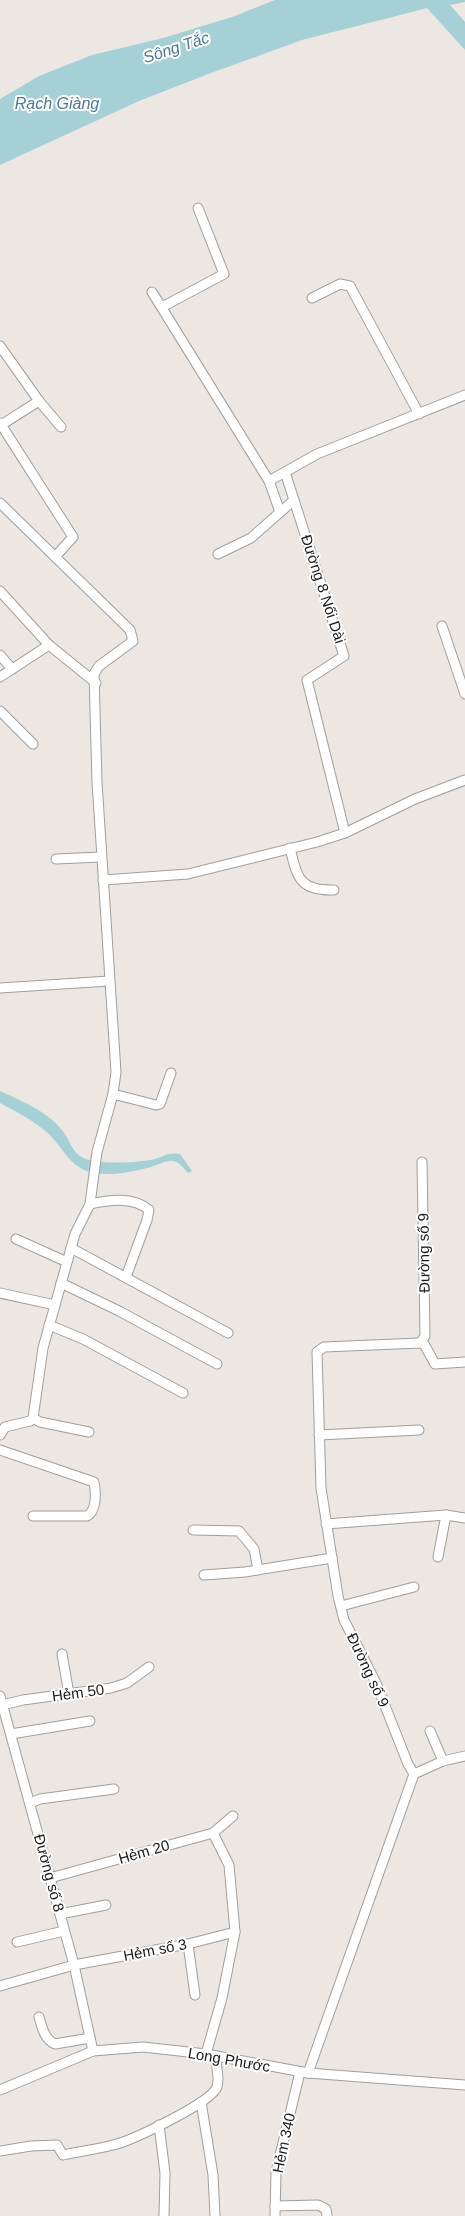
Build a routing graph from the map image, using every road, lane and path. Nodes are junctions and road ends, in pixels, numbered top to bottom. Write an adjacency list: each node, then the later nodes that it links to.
1 (198, 208): 4 (street)
2 (152, 292): 4 (street)
3 (312, 298): 8 (street)
4 (162, 307): 12 (street)
5 (0, 346): 7 (street)
6 (465, 395): 8 (street)
7 (39, 401): 9 (street); 10 (street)
8 (419, 414): 11 (street)
9 (1, 424): 17 (street)
10 (61, 427)
11 (285, 472): 12 (street); 13 (street, Đường 8 Nối Dài)
12 (268, 481): 15 (street)
13 (294, 500): 15 (street); 29 (street, Đường 8 Nối Dài)
14 (0, 503): 17 (street)
15 (280, 512): 16 (street)
16 (218, 554)
17 (55, 557): 24 (street)
18 (0, 591): 20 (street)
19 (442, 626): 25 (street)
20 (49, 645): 22 (street); 24 (street)
21 (0, 655): 22 (street)
22 (12, 668): 23 (street)
23 (0, 677)
24 (96, 683): 31 (street)
25 (465, 694)
26 (0, 711): 27 (street)
27 (33, 744)
28 (465, 780): 29 (street)
29 (345, 833): 30 (street)
30 (290, 848): 33 (street); 34 (street)
31 (101, 857): 32 (street); 33 (street)
32 (56, 859)
33 (103, 880): 35 (street)
34 (334, 890)
35 (109, 981): 36 (street); 38 (street)
36 (0, 988)
37 (171, 1073): 38 (street)
38 (113, 1094): 40 (street)
39 (422, 1162): 50 (street, Đường số 9)
40 (91, 1199): 42 (street); 44 (street)
41 (16, 1239): 43 (street)
42 (72, 1248): 43 (street); 44 (street)
43 (67, 1262): 45 (street)
44 (126, 1277): 49 (street)
45 (62, 1282): 47 (street); 52 (street)
46 (0, 1293): 47 (street)
47 (55, 1305): 48 (street)
48 (49, 1325): 53 (street); 54 (street)
49 (228, 1333)
50 (420, 1343): 51 (street); 58 (street, Đường số 9)
51 (465, 1362)
52 (217, 1364)
53 (183, 1392)
54 (33, 1418): 56 (street); 57 (street)
55 (419, 1430): 58 (street)
56 (1, 1431)
57 (90, 1432)
58 (319, 1435): 63 (street, Đường số 9)
59 (0, 1450): 61 (street)
60 (446, 1515): 62 (street); 63 (street); 65 (street)
61 (33, 1516)
62 (465, 1518)
63 (326, 1524): 66 (street, Đường số 9)
64 (193, 1530): 67 (street)
65 (438, 1557)
66 (332, 1558): 67 (street); 70 (street, Đường số 9)
67 (258, 1570): 68 (street)
68 (204, 1575)
69 (414, 1588): 70 (street)
70 (340, 1606): 80 (street, Đường số 9)
71 (62, 1654): 73 (street)
72 (148, 1667): 73 (street, Hẻm 50)
73 (69, 1694): 74 (street, Hẻm 50)
74 (1, 1701): 77 (street, Đường số 8)
75 (90, 1721): 77 (street)
76 (430, 1731): 79 (street)
77 (10, 1734): 82 (street, Đường số 8)
78 (465, 1756): 79 (street)
79 (443, 1761): 80 (street)
80 (414, 1774): 99 (street)
81 (114, 1789): 82 (street)
82 (30, 1803): 85 (street, Đường số 8)
83 (233, 1816): 84 (street, Hẻm 20)
84 (213, 1833): 85 (street, Hẻm 20); 89 (street)
85 (50, 1878): 87 (street, Đường số 8)
86 (106, 1905): 87 (street)
87 (60, 1914): 88 (street, Đường số 8)
88 (64, 1931): 90 (street); 92 (street, Đường số 8)
89 (235, 1932): 91 (street, Hẻm số 3); 98 (street)
90 (17, 1942)
91 (188, 1944): 92 (street, Hẻm số 3); 94 (street)
92 (74, 1966): 93 (street, Hẻm số 3); 96 (street, Đường số 8)
93 (0, 1986)
94 (195, 1995)
95 (39, 2017): 96 (street)
96 (90, 2038): 97 (street, Đường số 8)
97 (93, 2051): 98 (street, Long Phước); 101 (street, Long Phước)
98 (210, 2055): 99 (street, Long Phước); 102 (street)
99 (304, 2072): 100 (street, Long Phước); 105 (street, Hẻm 340)
100 (465, 2085)
101 (0, 2090)
102 (201, 2102): 103 (street); 107 (street)
103 (159, 2125): 104 (street); 106 (street)
104 (0, 2151)
105 (275, 2206): 108 (street, Hẻm 340); 109 (street)
106 (164, 2216)
107 (215, 2216)
108 (275, 2216)
109 (327, 2216)

